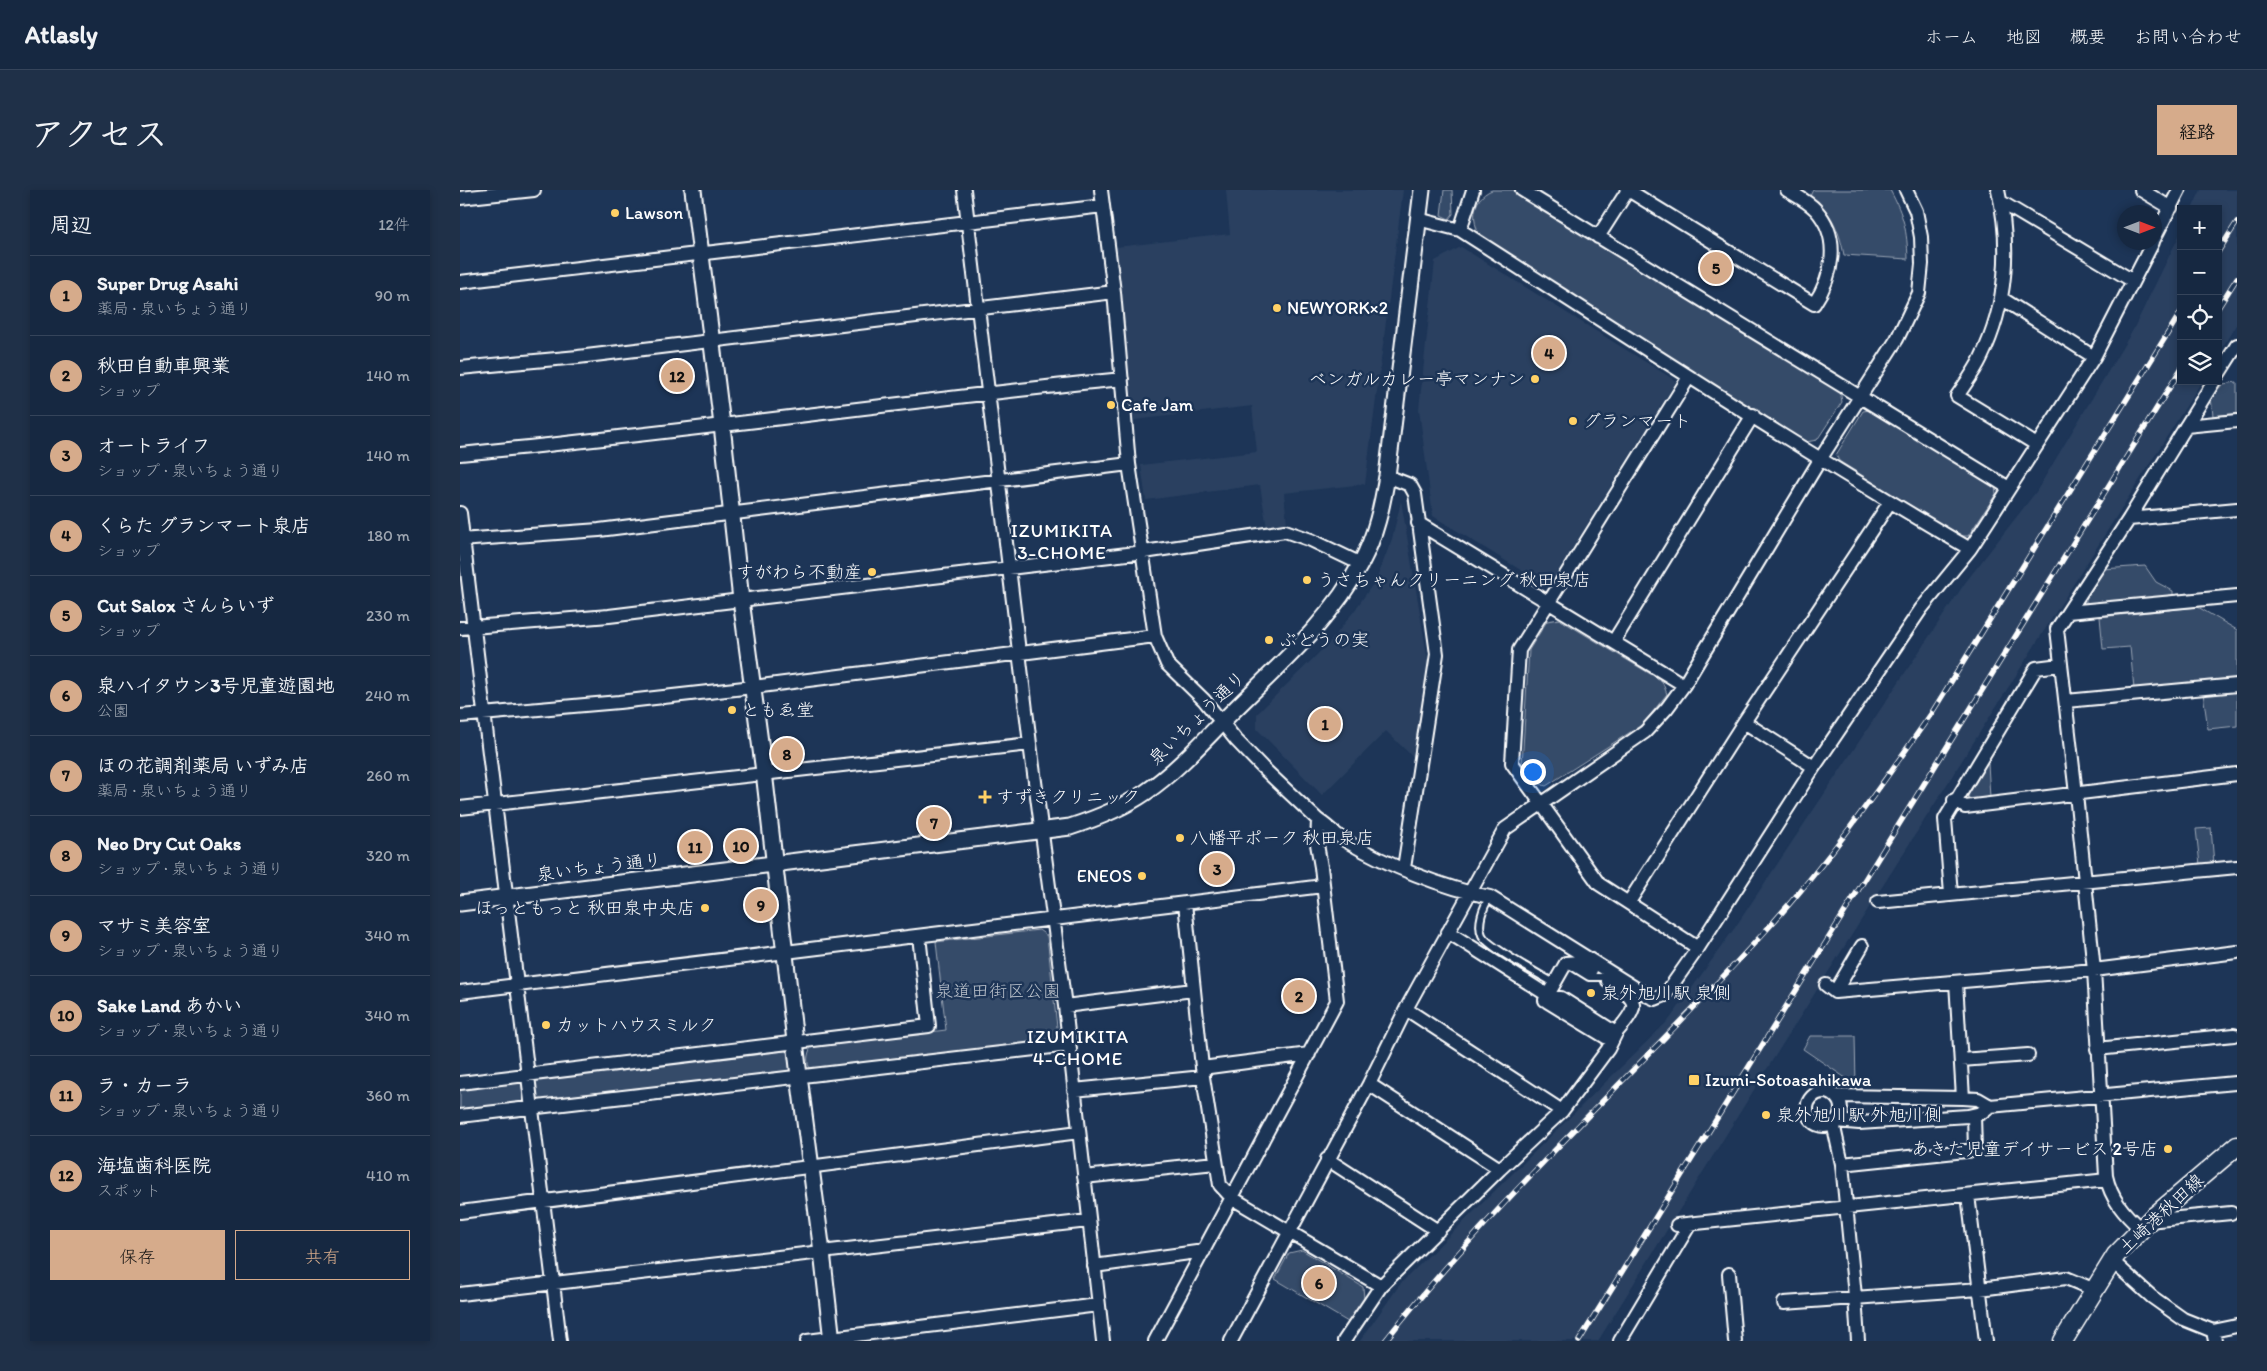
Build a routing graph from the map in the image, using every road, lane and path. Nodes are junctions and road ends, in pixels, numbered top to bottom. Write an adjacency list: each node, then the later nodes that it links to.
1 (534, 190): 14 (street)
2 (693, 190): 23 (street)
3 (964, 190): 18 (street)
4 (1101, 190): 15 (street)
5 (1422, 190): 17 (street, 泉いちょう通り)
6 (1473, 190): 20 (street)
7 (1522, 190): 21 (street)
8 (1628, 190): 9 (street); 21 (street)
9 (1787, 190)
10 (1906, 190): 38 (street)
11 (2140, 190): 16 (street)
12 (2178, 190): 16 (street)
13 (2000, 196): 24 (street); 27 (street)
14 (460, 198)
15 (1103, 206): 18 (street); 26 (street)
16 (2171, 208): 19 (street)
17 (1418, 219): 20 (street); 47 (street, 泉いちょう通り)
18 (967, 222): 23 (street); 28 (street)
19 (2162, 225)
20 (1460, 230): 34 (street)
21 (1598, 237): 38 (street)
22 (2149, 250): 24 (street)
23 (701, 253): 25 (street); 29 (street)
24 (2133, 281): 31 (street)
25 (460, 282)
26 (1114, 292): 28 (street); 35 (street)
27 (2002, 298): 31 (street); 43 (street)
28 (978, 310): 29 (street); 37 (street)
29 (711, 340): 32 (street); 41 (street)
30 (2237, 345): 33 (street)
31 (2094, 357): 43 (street)
32 (460, 368)
33 (2222, 369)
34 (1689, 377): 39 (street); 63 (street)
35 (1122, 378): 37 (street); 46 (street)
36 (2212, 385): 42 (street)
37 (988, 392): 41 (street); 48 (street)
38 (1861, 397): 45 (street); 49 (street)
39 (1752, 415): 45 (street); 68 (street)
40 (2237, 421): 42 (street)
41 (722, 425): 44 (street); 53 (street)
42 (2186, 426): 54 (street)
43 (2037, 445): 49 (street)
44 (460, 454)
45 (1821, 458): 50 (street); 71 (street)
46 (1130, 464): 48 (street); 58 (street)
47 (1387, 476): 55 (street); 59 (street, 泉いちょう通り)
48 (999, 481): 53 (street); 60 (street)
49 (2009, 488): 57 (street)
50 (1890, 502): 57 (street); 78 (street)
51 (2237, 509): 54 (street)
52 (460, 513): 56 (street)
53 (732, 514): 56 (street); 62 (street)
54 (2129, 519): 64 (street)
55 (1418, 523): 63 (street); 92 (street)
56 (462, 540): 65 (street)
57 (1970, 549): 80 (street)
58 (1144, 552): 59 (street); 60 (street); 67 (street)
59 (1361, 564): 77 (street, 泉いちょう通り)
60 (1009, 568): 62 (street); 69 (street)
61 (2237, 596): 64 (street)
62 (741, 600): 65 (street); 73 (street)
63 (1548, 602): 68 (street); 86 (street)
64 (2068, 612): 70 (street)
65 (475, 626): 66 (street); 75 (street)
66 (460, 628)
67 (1155, 636): 69 (street); 77 (street)
68 (1614, 642): 71 (street)
69 (1019, 653): 73 (street); 79 (street)
70 (2060, 665): 74 (street); 84 (street)
71 (1684, 685): 86 (street)
72 (2237, 685): 74 (street)
73 (753, 687): 75 (street); 81 (street)
74 (2066, 702): 83 (street)
75 (485, 713): 76 (street); 85 (street)
76 (460, 716)
77 (1223, 722): 88 (street); 89 (street, 泉いちょう通り)
78 (1744, 722): 80 (street); 99 (street)
79 (1030, 744): 81 (street); 89 (street)
80 (1814, 767): 107 (street)
81 (764, 772): 85 (street); 90 (street)
82 (2237, 774): 83 (street)
83 (2076, 794): 84 (street); 93 (street)
84 (1954, 800): 96 (street)
85 (495, 804): 87 (street); 97 (street)
86 (1540, 804): 95 (street); 99 (street)
87 (460, 808)
88 (1318, 820): 92 (street); 94 (street)
89 (1043, 831): 90 (street, 泉いちょう通り); 103 (street)
90 (774, 863): 97 (street, 泉いちょう通り); 108 (street)
91 (2237, 867): 93 (street)
92 (1404, 868): 95 (street)
93 (2085, 881): 96 (street); 112 (street)
94 (1323, 886): 102 (street); 129 (street)
95 (1470, 893): 98 (street); 104 (street)
96 (1951, 894): 100 (street)
97 (507, 897): 101 (street, 泉いちょう通り); 116 (street)
98 (1488, 900): 110 (street); 115 (lane); 119 (street)
99 (1629, 902): 107 (street)
100 (1878, 902)
101 (460, 903)
102 (1185, 903): 103 (street); 117 (street)
103 (1054, 920): 105 (street); 122 (street)
104 (1446, 935): 120 (street); 123 (street)
105 (919, 936): 108 (street); 126 (street)
106 (1862, 946): 114 (street)
107 (1698, 948): 119 (street)
108 (785, 952): 116 (street); 126 (street)
109 (2237, 952): 112 (street)
110 (1579, 962): 111 (street); 113 (street)
111 (1566, 963): 113 (lane); 115 (street)
112 (2094, 970): 114 (street); 128 (street)
113 (1603, 978): 121 (street)
114 (1956, 982): 131 (street)
115 (1554, 983): 120 (street)
116 (517, 985): 118 (street); 133 (street)
117 (1193, 990): 122 (street); 132 (street)
118 (460, 992)
119 (1648, 996): 121 (street)
120 (1548, 998): 125 (street)
121 (1634, 1002): 125 (street)
122 (1064, 1006): 127 (street)
123 (1406, 1009): 136 (street); 145 (street)
124 (2234, 1035): 128 (street)
125 (1614, 1037): 145 (street)
126 (796, 1042): 133 (street); 134 (street)
127 (1069, 1045): 134 (street); 138 (street)
128 (2097, 1049): 139 (street)
129 (1309, 1054): 132 (street); 160 (street)
130 (2028, 1054): 131 (street)
131 (1961, 1060): 141 (street)
132 (1202, 1073): 138 (street); 153 (street)
133 (528, 1075): 135 (street); 144 (street)
134 (799, 1076): 144 (street); 155 (street)
135 (460, 1083)
136 (1369, 1084): 152 (street); 156 (street)
137 (2235, 1084): 139 (street)
138 (1074, 1090): 150 (street)
139 (2100, 1095): 142 (street); 149 (street)
140 (1836, 1096): 141 (street); 148 (street); 148 (street)
141 (1963, 1098): 143 (street)
142 (2069, 1098): 143 (street); 149 (street)
143 (1990, 1106): 146 (street)
144 (532, 1108): 147 (street); 161 (street)
145 (1562, 1111): 156 (street)
146 (1971, 1115): 148 (street); 154 (street)
147 (460, 1116)
148 (1835, 1122): 154 (street)
149 (2102, 1125): 158 (street)
150 (1079, 1132): 155 (street); 157 (street)
151 (2237, 1146): 166 (main road, 土崎港秋田線)
152 (1327, 1159): 167 (street); 168 (street)
153 (1216, 1163): 157 (street); 160 (street)
154 (1842, 1164): 162 (street)
155 (810, 1168): 161 (street); 170 (street)
156 (1500, 1169): 167 (street)
157 (1084, 1177): 165 (street)
158 (2107, 1180): 159 (street); 166 (street)
159 (1968, 1195): 162 (street); 176 (street)
160 (1232, 1198): 168 (street); 169 (street)
161 (543, 1202): 163 (street); 174 (street)
162 (1845, 1208): 179 (street); 191 (street)
163 (460, 1212)
164 (2231, 1213): 166 (street)
165 (1088, 1221): 170 (street); 172 (street)
166 (2145, 1225): 171 (main road, 土崎港秋田線)
167 (1438, 1231): 175 (street)
168 (1289, 1232): 175 (street); 189 (street)
169 (1204, 1251): 172 (street); 188 (street)
170 (822, 1252): 174 (street); 184 (street)
171 (2112, 1261): 177 (main road, 土崎港秋田線); 183 (street)
172 (1094, 1266): 181 (street)
173 (1730, 1274): 192 (street)
174 (552, 1282): 178 (street); 185 (street)
175 (1381, 1286): 190 (street)
176 (1980, 1289): 177 (street); 179 (street); 194 (street)
177 (2095, 1290): 195 (main road, 土崎港秋田線)
178 (460, 1294)
179 (1856, 1296): 180 (street); 193 (street)
180 (1784, 1303)
181 (1098, 1305): 184 (street); 187 (street)
182 (2237, 1326): 183 (street)
183 (2214, 1336)
184 (832, 1340): 186 (street)
185 (560, 1341)
186 (808, 1341)
187 (1103, 1341)
188 (1155, 1341)
189 (1231, 1341)
190 (1344, 1341)
191 (1620, 1341)
192 (1735, 1341)
193 (1858, 1341)
194 (1986, 1341)
195 (2064, 1341)

